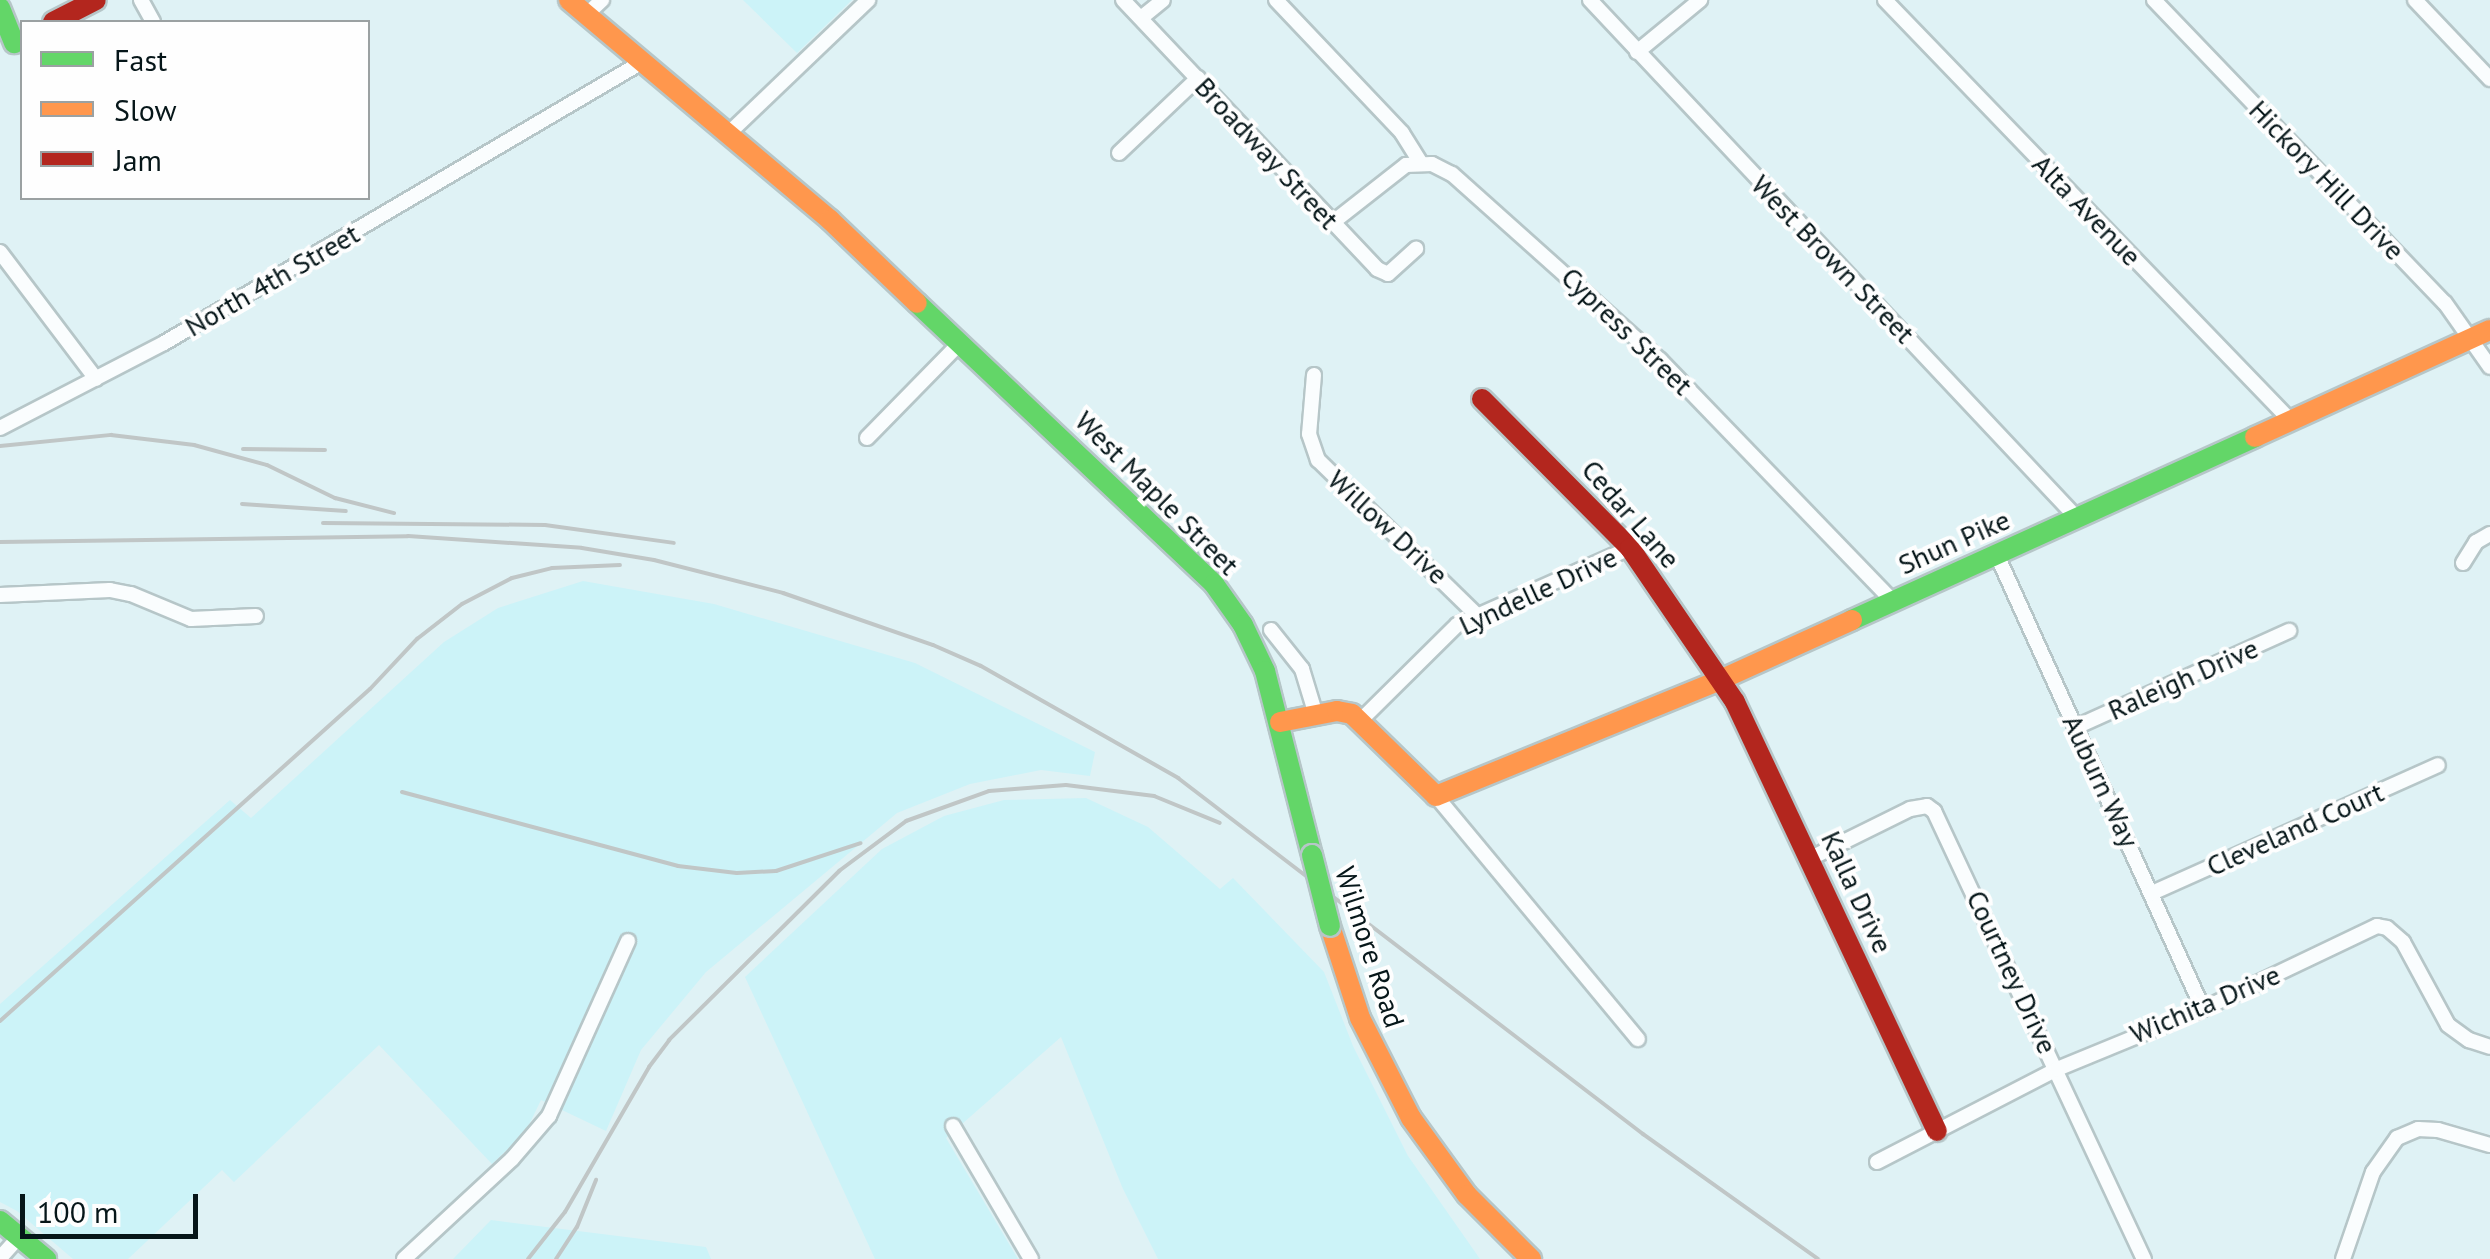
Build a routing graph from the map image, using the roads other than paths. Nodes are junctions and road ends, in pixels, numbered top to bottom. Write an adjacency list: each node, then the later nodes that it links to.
1 (96, 0): 16 (street)
2 (569, 0): 14 (street, West Maple Street)
3 (602, 0): 14 (street)
4 (868, 0): 22 (street)
5 (1123, 0): 15 (street, Broadway Street)
6 (1163, 0): 15 (street)
7 (1276, 0): 24 (street)
8 (1590, 0): 18 (street, West Brown Street)
9 (1700, 0): 18 (street)
10 (1885, 0): 34 (street, Alta Avenue)
11 (2154, 0): 28 (street, Hickory Hill Drive)
12 (2415, 0): 21 (street)
13 (0, 8): 17 (street)
14 (586, 14): 19 (street, West Maple Street)
15 (1141, 18): 20 (street, Broadway Street)
16 (57, 20)
17 (12, 44)
18 (1637, 52): 37 (street, West Brown Street)
19 (642, 62): 22 (street, West Maple Street); 32 (street, North 4th Street)
20 (1198, 78): 23 (street); 25 (street, Broadway Street)
21 (2490, 79)
22 (728, 134): 29 (street, West Maple Street)
23 (1118, 153)
24 (1421, 163): 25 (street); 43 (street, Cypress Street)
25 (1332, 223): 26 (street, Broadway Street)
26 (1416, 249)
27 (0, 252): 32 (street)
28 (2481, 334): 30 (street, Hickory Hill Drive); 34 (street, Shun Pike)
29 (961, 342): 36 (street); 51 (street, West Maple Street)
30 (2490, 367)
31 (1314, 376): 44 (street, Willow Drive)
32 (96, 379): 35 (street, North 4th Street)
33 (1482, 399): 39 (street, Cedar Lane)
34 (2290, 420): 37 (street, Shun Pike)
35 (0, 428)
36 (867, 438)
37 (2077, 518): 40 (street, Shun Pike)
38 (2490, 534): 41 (street)
39 (1630, 548): 44 (street, Lyndelle Drive); 48 (street, Cedar Lane)
40 (1996, 553): 43 (street, Shun Pike); 52 (street, Auburn Way)
41 (2463, 562)
42 (0, 595): 45 (street)
43 (1892, 600): 48 (street, Shun Pike)
44 (1477, 615): 50 (street, Lyndelle Drive)
45 (256, 616)
46 (1271, 630): 49 (street)
47 (2289, 631): 52 (street, Raleigh Drive)
48 (1720, 680): 54 (street, Shun Pike); 55 (street, Kalla Drive)
49 (1316, 715): 50 (street); 51 (street)
50 (1361, 720): 54 (street)
51 (1280, 722): 69 (street, Wilmore Road, bridge)
52 (2076, 727): 56 (street, Auburn Way)
53 (2438, 764): 56 (street, Cleveland Court)
54 (1436, 796): 59 (street)
55 (1810, 858): 61 (street, Courtney Drive); 63 (street, Kalla Drive)
56 (2152, 893): 58 (street, Auburn Way)
57 (628, 941): 71 (street)
58 (2203, 1010): 60 (street, Wichita Drive); 61 (street, Wichita Drive)
59 (1638, 1040)
60 (2490, 1047)
61 (2057, 1069): 63 (street, Wichita Drive); 73 (street, Courtney Drive)
62 (953, 1126): 72 (street)
63 (1937, 1131): 65 (street, Wichita Drive)
64 (2490, 1144): 74 (street)
65 (1877, 1162)
66 (0, 1221): 67 (street)
67 (21, 1235): 68 (street); 70 (street)
68 (0, 1258)
69 (1528, 1258)
70 (46, 1259)
71 (404, 1259)
72 (1031, 1259)
73 (2144, 1259)
74 (2343, 1259)

